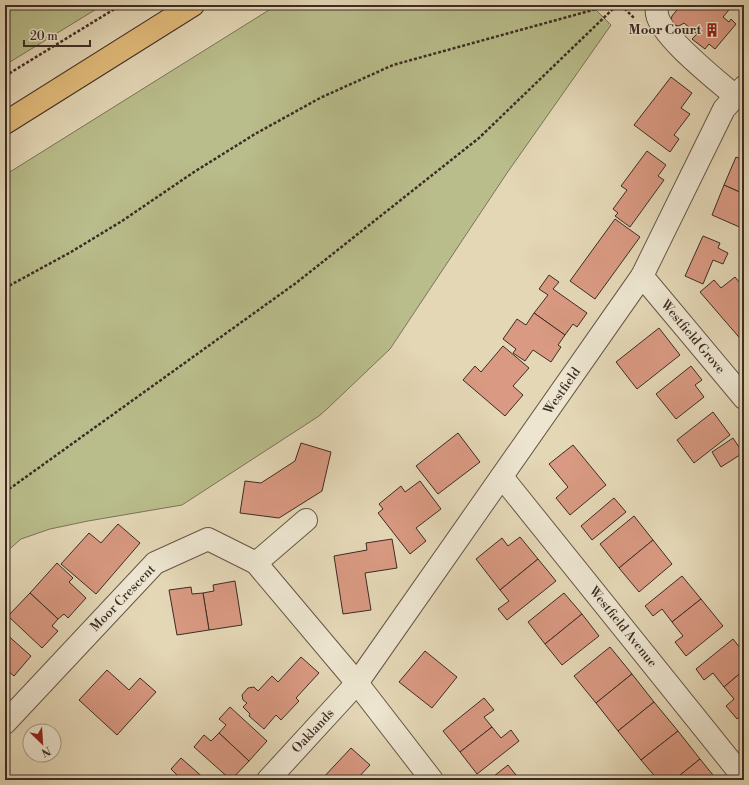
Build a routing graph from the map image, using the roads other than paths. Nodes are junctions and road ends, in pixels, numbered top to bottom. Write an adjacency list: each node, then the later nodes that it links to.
1 (193, 5): 4 (main road)
2 (658, 5): 3 (street)
3 (740, 92): 5 (street, Westfield)
4 (5, 122)
5 (642, 276): 6 (street, Westfield Grove); 7 (street, Westfield)
6 (744, 398)
7 (502, 476): 10 (street, Westfield); 12 (street, Westfield Avenue)
8 (306, 520): 9 (street)
9 (256, 563): 10 (street, Moor Crescent); 11 (street, Moor Crescent)
10 (357, 683): 13 (street, Oaklands); 14 (street, Moor Crescent)
11 (5, 723)
12 (744, 778)
13 (268, 780)
14 (432, 780)

